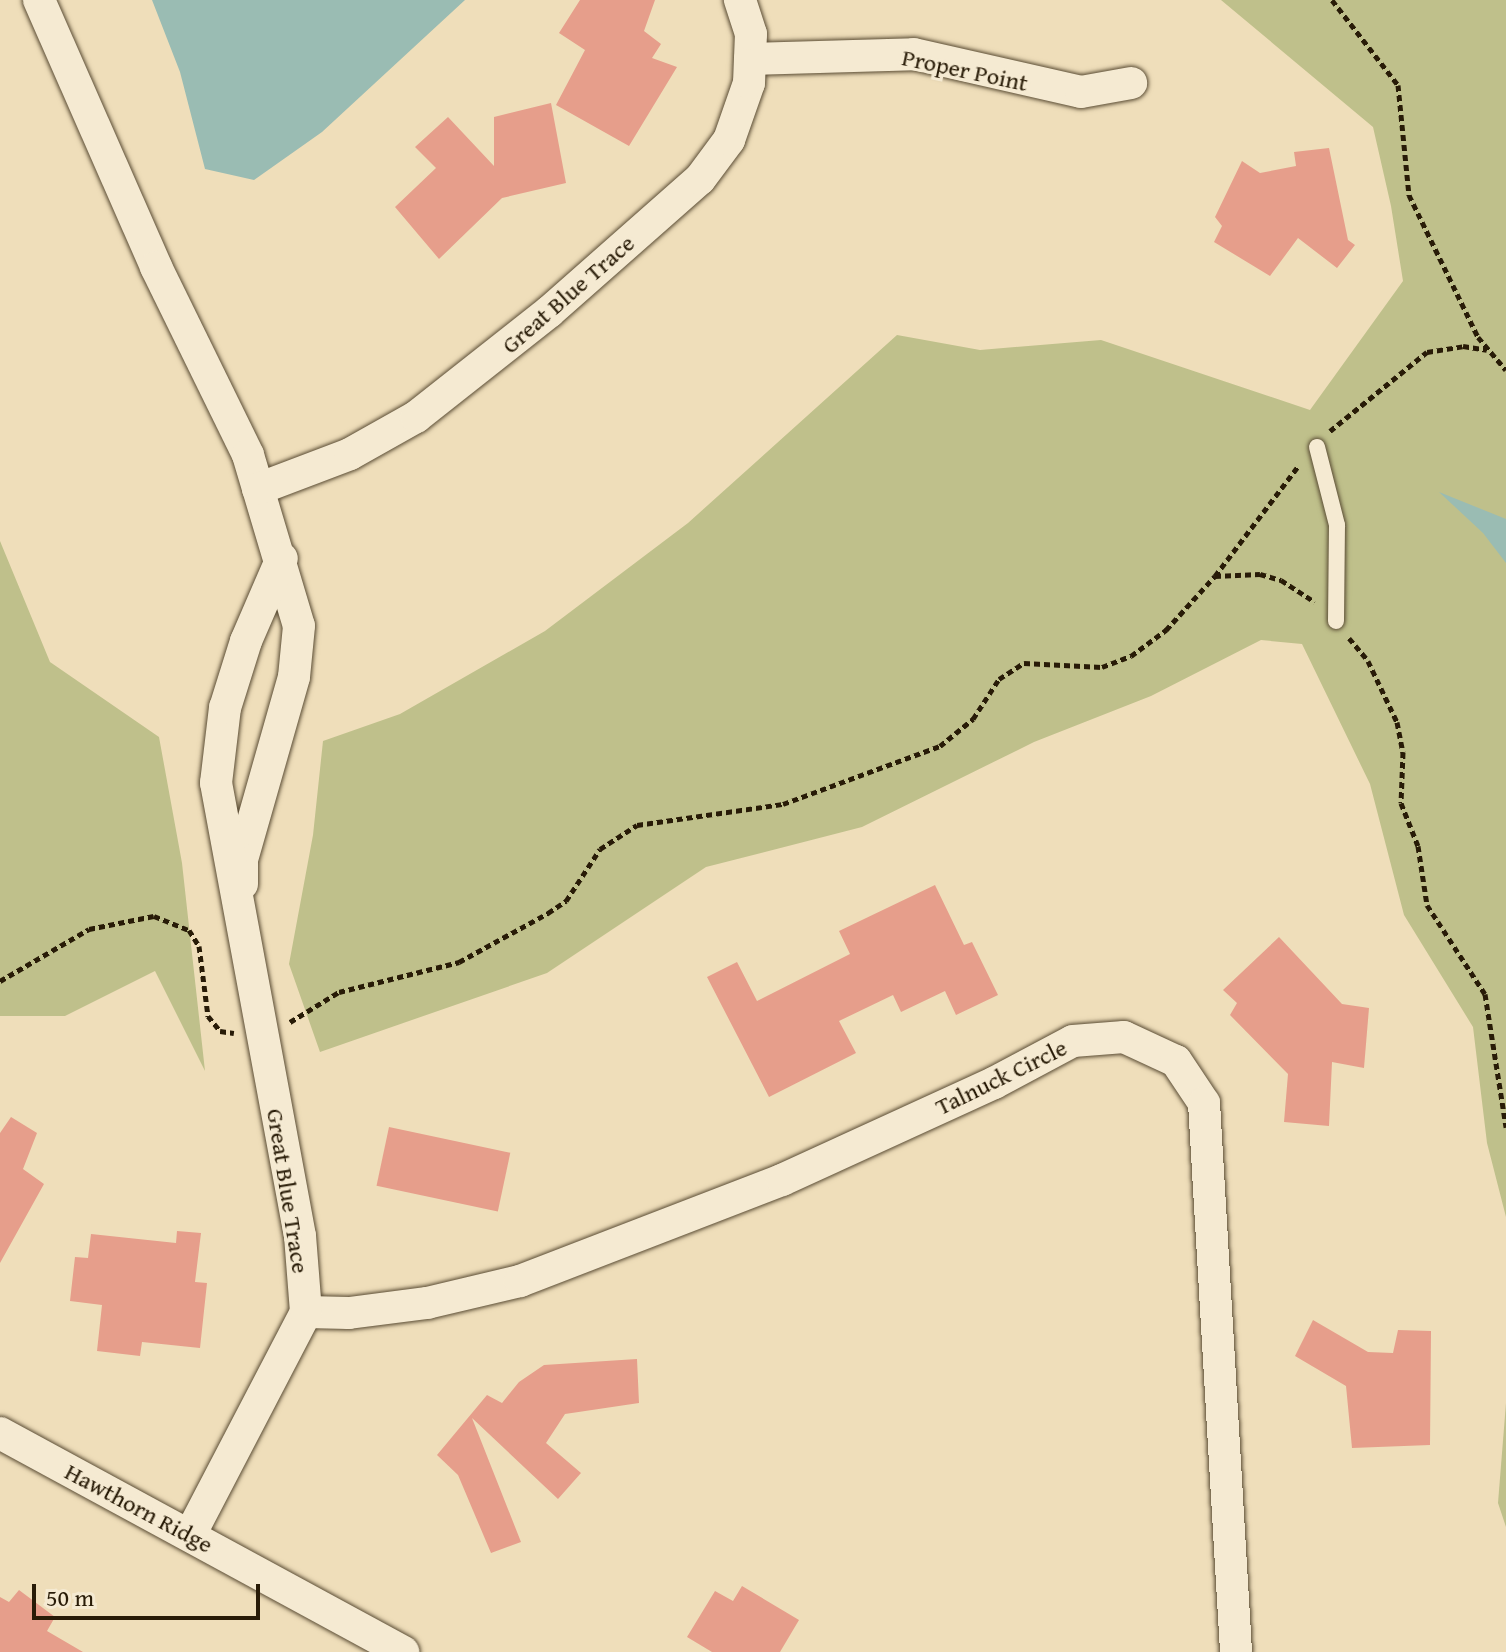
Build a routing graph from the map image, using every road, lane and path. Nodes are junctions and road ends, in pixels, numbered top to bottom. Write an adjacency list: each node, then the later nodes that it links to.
1 (39, 0): 9 (street, Great Blue Trace)
2 (740, 0): 4 (street, Great Blue Trace)
3 (1332, 0): 6 (path)
4 (750, 59): 5 (street, Proper Point); 9 (street, Great Blue Trace)
5 (1131, 83)
6 (1487, 350): 7 (path); 8 (path)
7 (1506, 370)
8 (1317, 447): 11 (path); 12 (lane)
9 (258, 489): 10 (street, Great Blue Trace)
10 (282, 558): 13 (street, Great Blue Trace); 13 (street, Great Blue Trace)
11 (1215, 576): 12 (path); 15 (path)
12 (1336, 621): 16 (path)
13 (241, 918): 15 (street, Great Blue Trace)
14 (0, 981): 15 (path)
15 (260, 1028): 17 (street, Great Blue Trace)
16 (1506, 1127)
17 (306, 1312): 19 (street); 21 (street, Talnuck Circle)
18 (0, 1433): 19 (street, Hawthorn Ridge)
19 (190, 1535): 20 (street, Hawthorn Ridge)
20 (403, 1652)
21 (1236, 1652)

